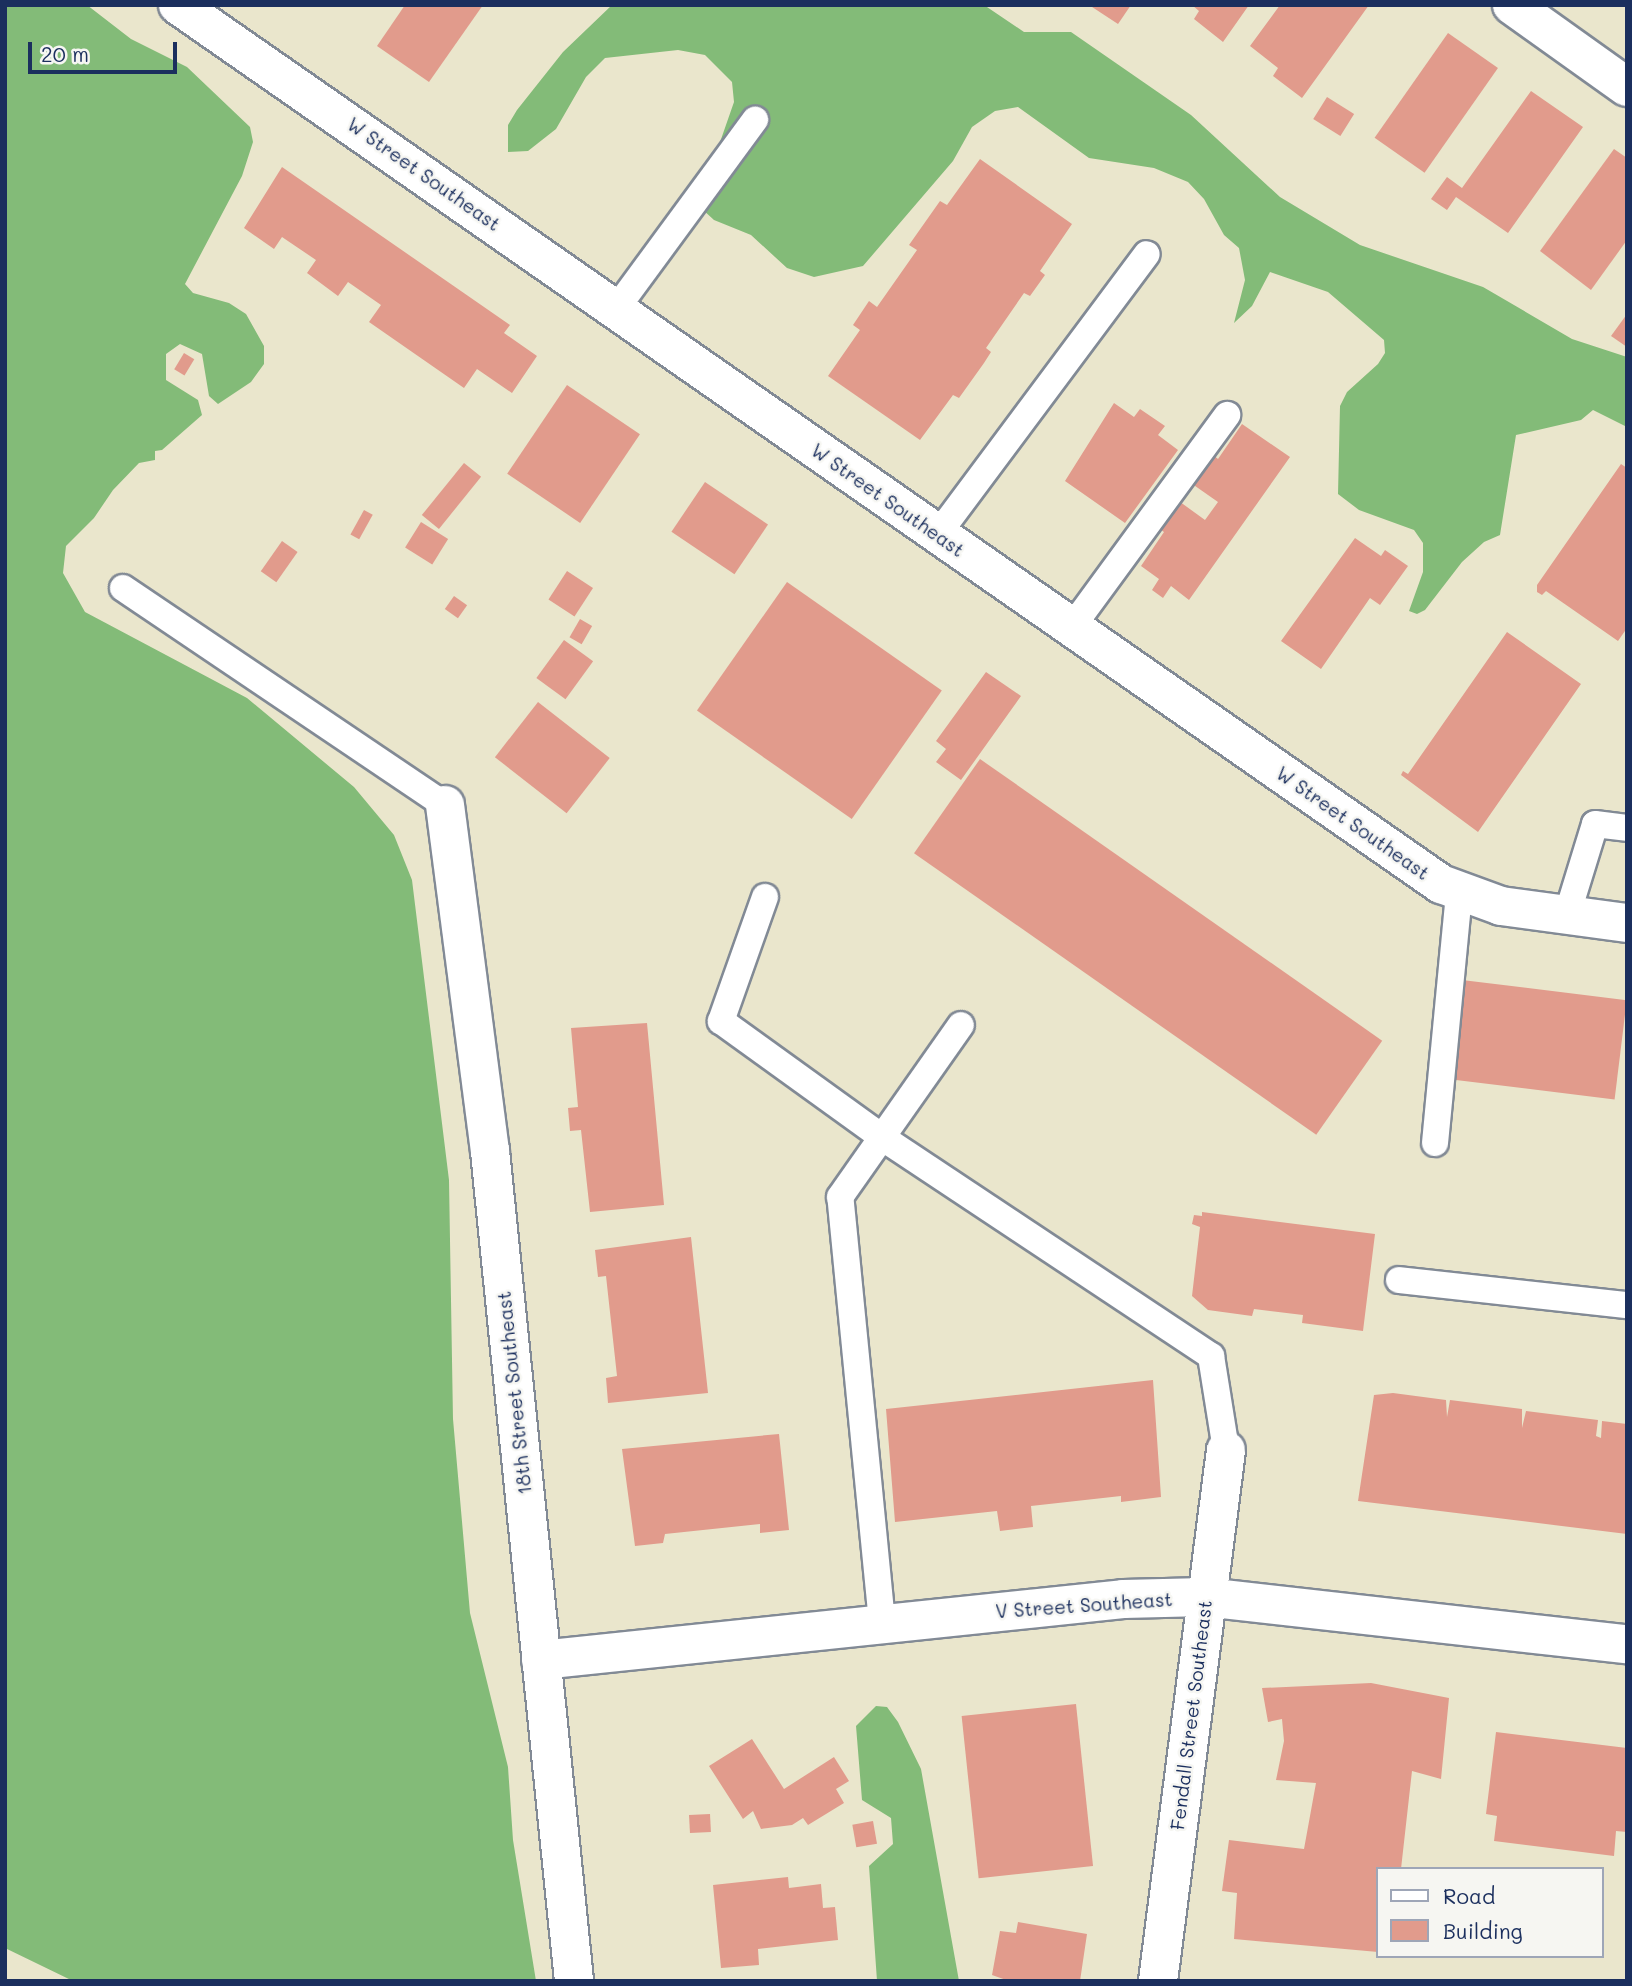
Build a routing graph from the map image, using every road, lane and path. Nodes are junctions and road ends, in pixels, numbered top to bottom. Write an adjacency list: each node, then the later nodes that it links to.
1 (178, 5): 6 (street, W Street Southeast)
2 (1512, 5): 3 (street)
3 (1627, 87)
4 (755, 120): 6 (lane)
5 (1147, 254): 8 (lane)
6 (616, 309): 8 (street, W Street Southeast)
7 (1227, 415): 10 (lane)
8 (938, 534): 10 (street, W Street Southeast)
9 (123, 588): 11 (lane)
10 (1072, 627): 13 (street, W Street Southeast)
11 (445, 805): 26 (street, 18th Street Southeast)
12 (1627, 828): 15 (lane)
13 (1459, 893): 15 (street, W Street Southeast); 19 (lane)
14 (765, 897): 18 (lane)
15 (1567, 915): 16 (street, W Street Southeast)
16 (1627, 923)
17 (961, 1025): 18 (lane)
18 (883, 1138): 22 (lane); 24 (lane)
19 (1435, 1143)
20 (1399, 1280): 21 (lane)
21 (1627, 1305)
22 (1226, 1450): 23 (street, Fendall Street Southeast)
23 (1205, 1597): 24 (street, V Street Southeast); 25 (street, V Street Southeast); 28 (street, Fendall Street Southeast)
24 (882, 1622): 26 (street, V Street Southeast)
25 (1627, 1644)
26 (541, 1660): 27 (street, 18th Street Southeast)
27 (574, 1981)
28 (1158, 1981)

